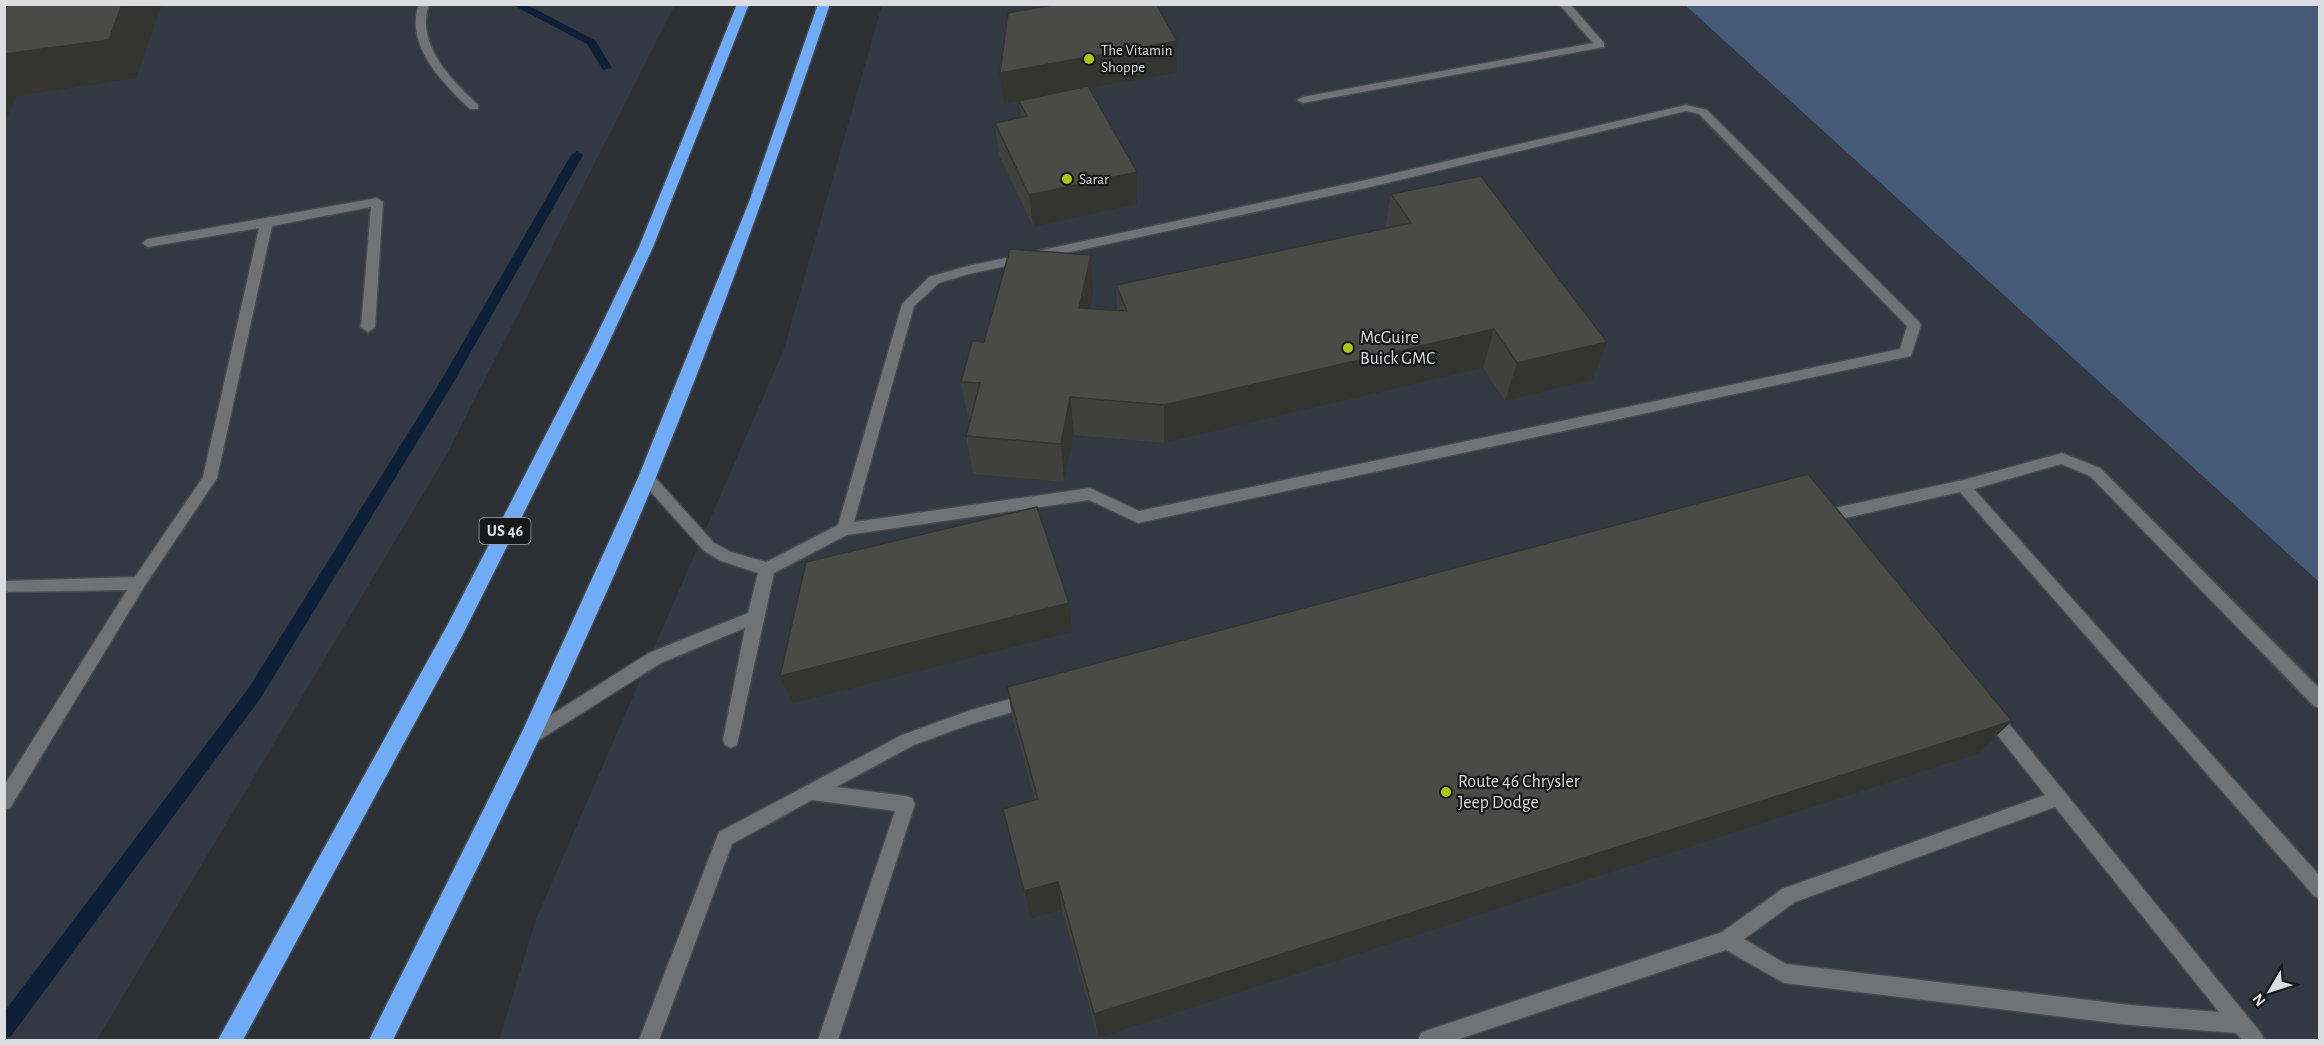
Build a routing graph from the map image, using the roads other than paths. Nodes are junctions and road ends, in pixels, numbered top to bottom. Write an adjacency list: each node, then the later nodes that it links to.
1 (424, 4): 6 (lane)
2 (743, 4): 31 (highway, US 46)
3 (824, 4): 10 (highway)
4 (1564, 4): 5 (lane)
5 (1304, 100)
6 (474, 107)
7 (266, 223): 8 (lane); 9 (lane); 17 (lane)
8 (148, 243)
9 (368, 327)
10 (647, 478): 16 (lane); 23 (highway)
11 (1964, 486): 13 (lane); 22 (lane); 28 (lane)
12 (1810, 510): 13 (lane)
13 (1830, 515): 15 (lane)
14 (844, 529): 14 (lane); 16 (lane)
15 (1845, 534)
16 (767, 569): 19 (lane)
17 (140, 583): 18 (lane); 27 (lane)
18 (8, 586)
19 (755, 617): 23 (lane); 24 (lane)
20 (1040, 698): 25 (lane)
21 (1977, 698): 26 (lane)
22 (2319, 700)
23 (530, 737): 32 (highway)
24 (731, 740)
25 (810, 792): 33 (lane); 34 (lane)
26 (2058, 798): 29 (lane); 30 (lane)
27 (4, 802)
28 (2319, 890)
29 (1727, 940): 30 (lane); 35 (lane)
30 (2241, 1024): 36 (lane)
31 (230, 1041)
32 (381, 1041)
33 (649, 1041)
34 (828, 1041)
35 (1428, 1041)
36 (2254, 1041)

